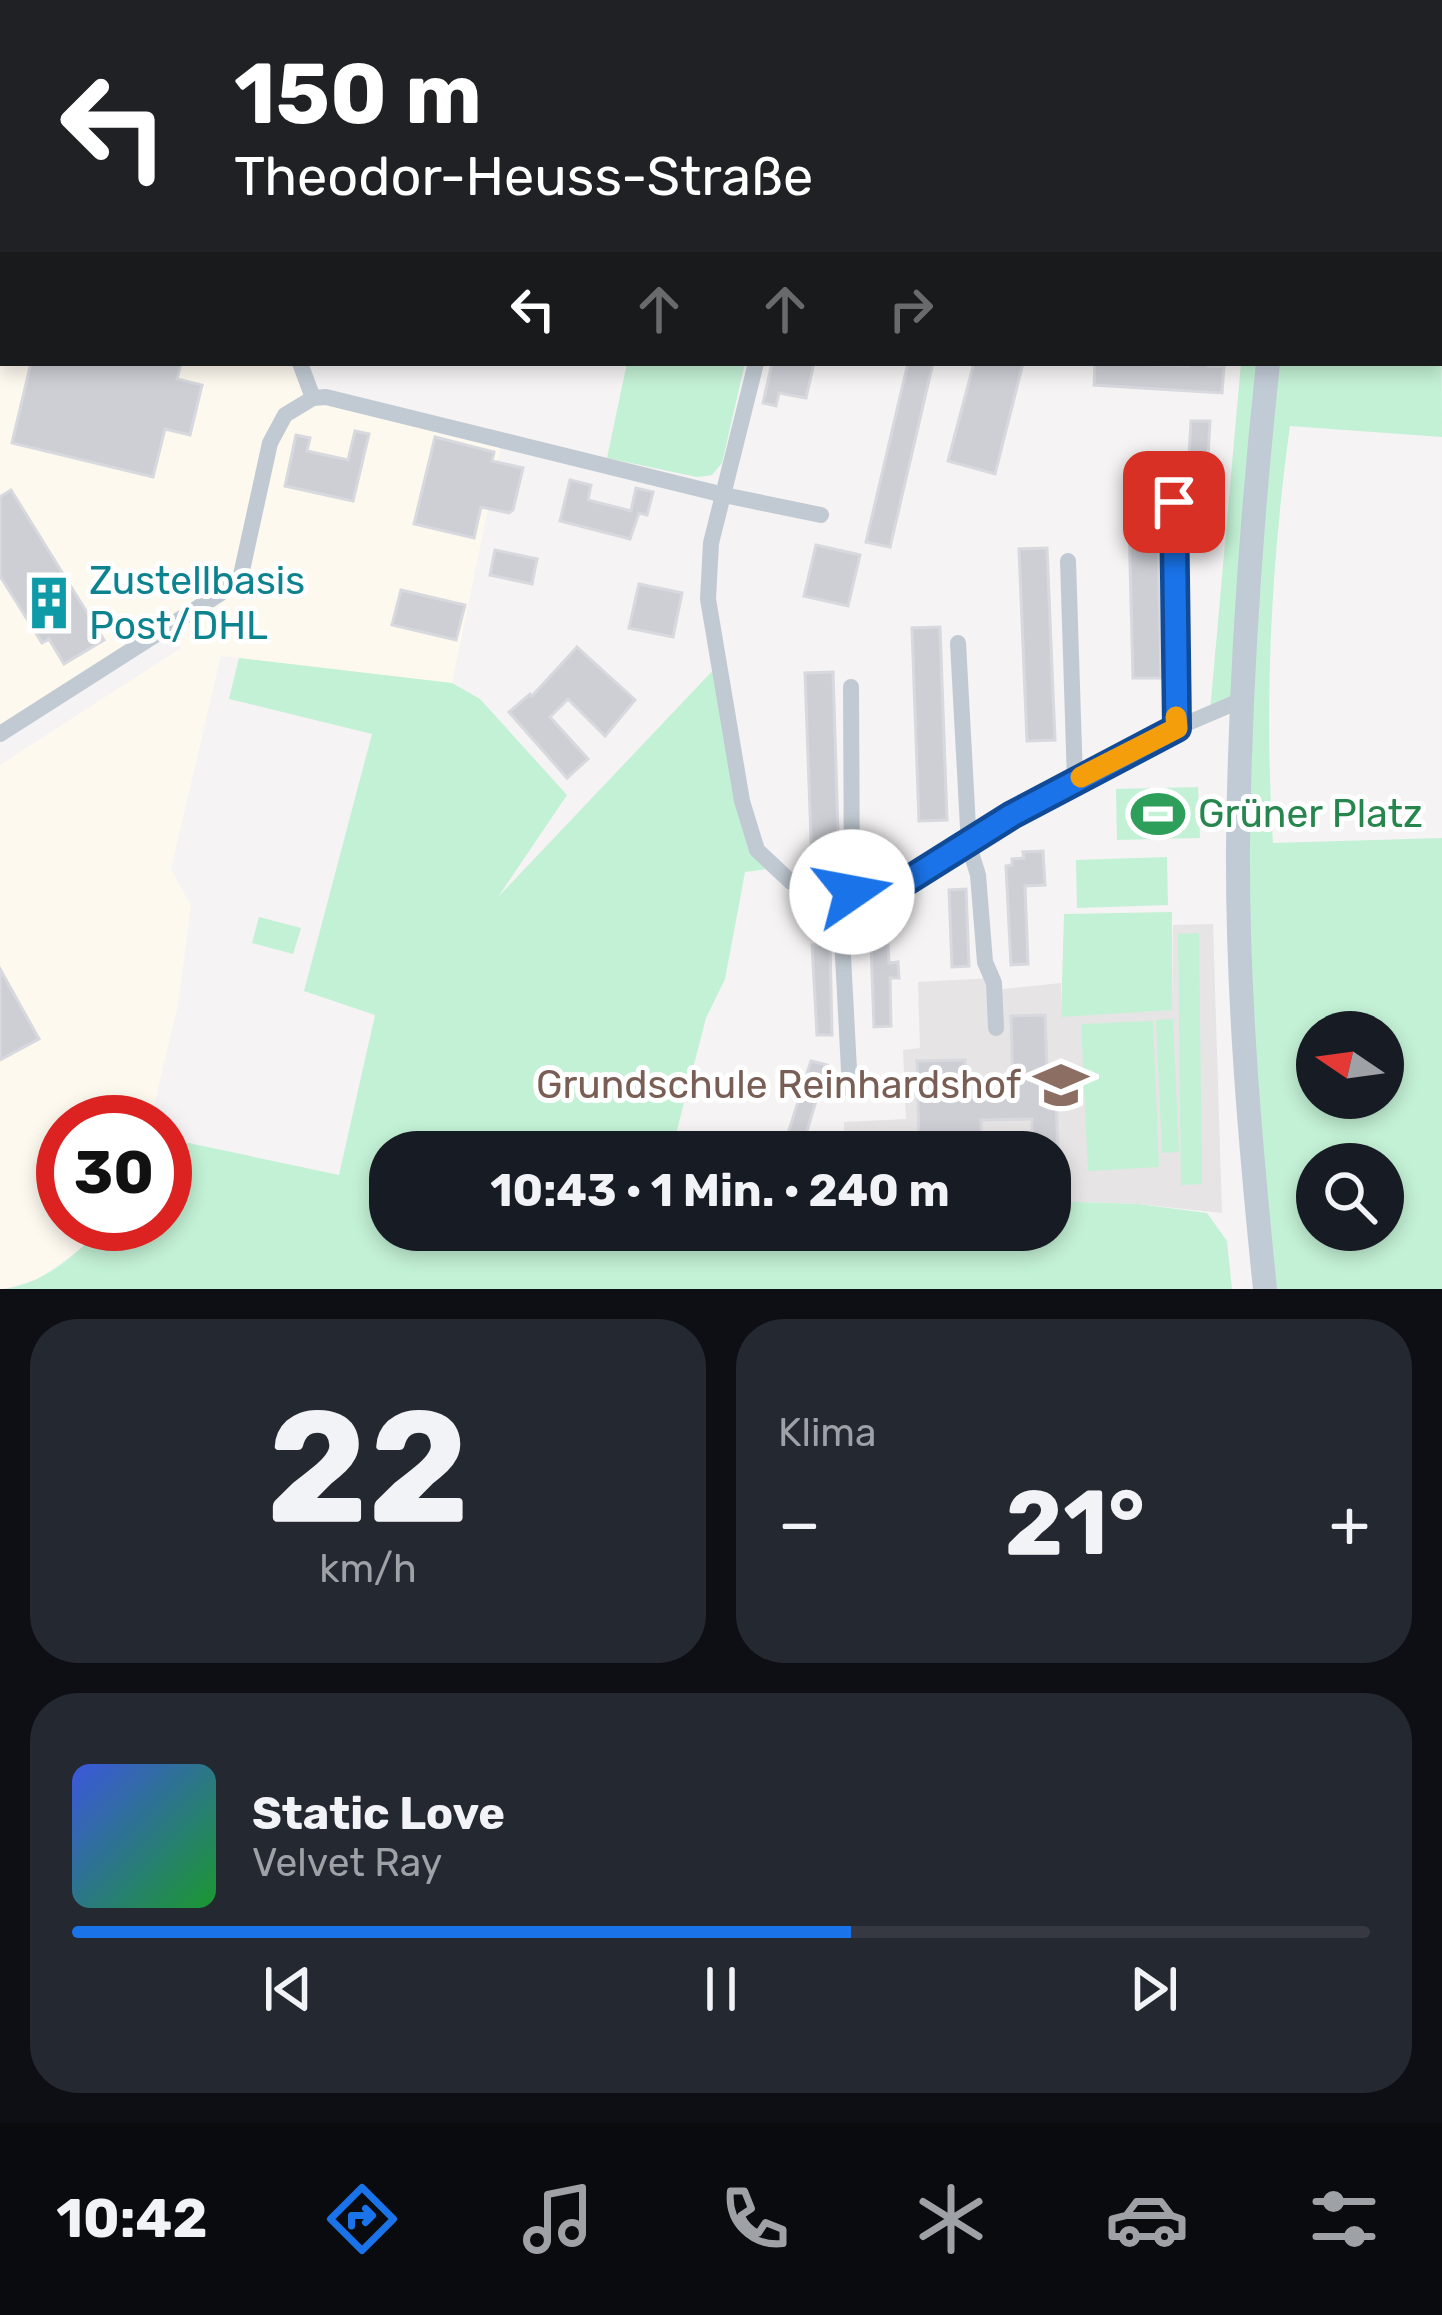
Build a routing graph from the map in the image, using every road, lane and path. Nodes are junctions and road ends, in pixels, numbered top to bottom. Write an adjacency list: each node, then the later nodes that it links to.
1 (301, 366): 4 (street)
2 (755, 366): 5 (street)
3 (1268, 366): 11 (main road)
4 (313, 398): 5 (street); 13 (street)
5 (724, 495): 7 (street); 16 (street)
6 (1174, 502): 12 (street)
7 (821, 515)
8 (1068, 561): 14 (street)
9 (958, 643): 15 (street)
10 (851, 686): 16 (street)
11 (1244, 698): 12 (street); 19 (main road)
12 (1177, 728): 14 (street)
13 (0, 734)
14 (1075, 781): 15 (street)
15 (969, 845): 16 (street); 17 (street)
16 (852, 892): 18 (street)
17 (995, 1028)
18 (850, 1089)
19 (1265, 1289)

